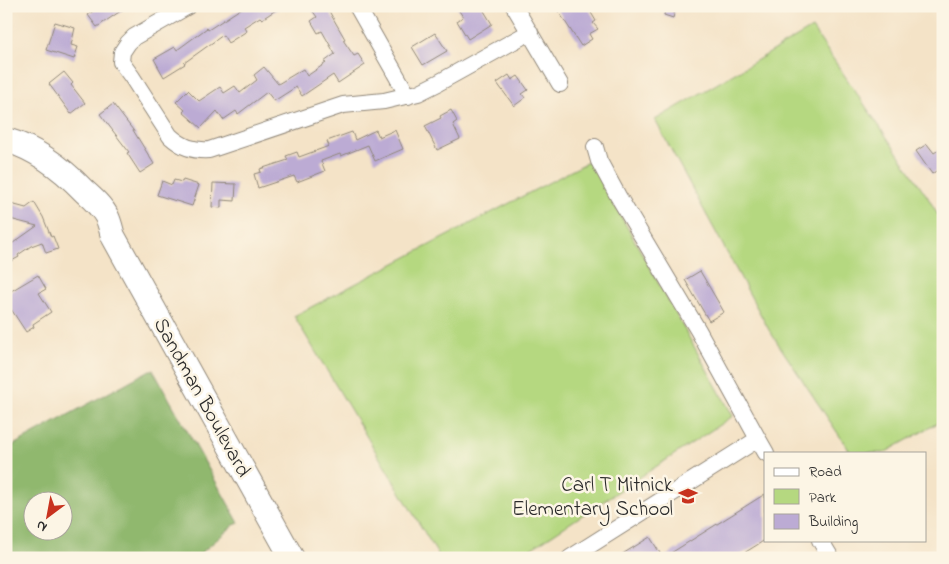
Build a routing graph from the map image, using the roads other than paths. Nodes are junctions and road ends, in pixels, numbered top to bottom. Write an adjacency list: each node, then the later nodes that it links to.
1 (188, 6): 6 (street)
2 (357, 6): 6 (street)
3 (514, 6): 4 (street)
4 (530, 32): 5 (street); 6 (street)
5 (560, 84)
6 (408, 96)
7 (9, 145): 11 (highway, Sandman Boulevard)
8 (595, 146): 9 (street)
9 (762, 446): 12 (street)
10 (821, 542): 13 (street)
11 (292, 558)
12 (570, 558)
13 (831, 558)

